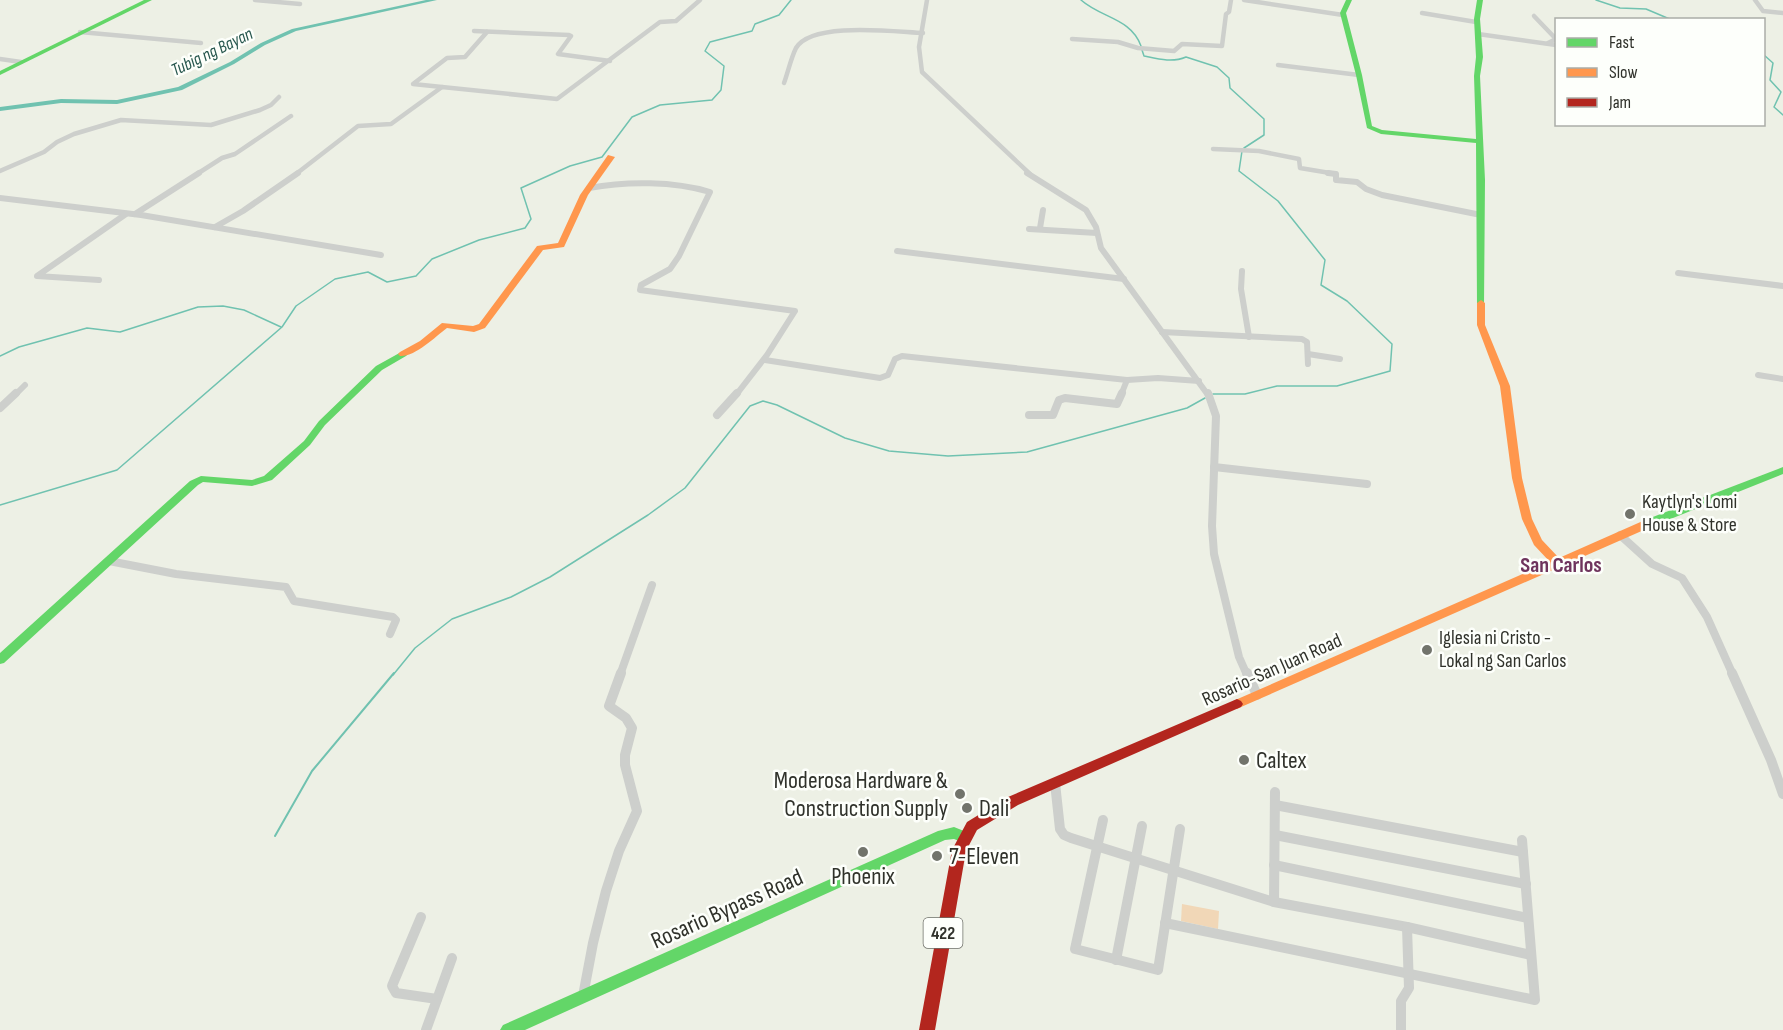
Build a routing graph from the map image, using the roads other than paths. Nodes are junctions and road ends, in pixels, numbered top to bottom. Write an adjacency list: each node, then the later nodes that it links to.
1 (149, 0): 17 (street)
2 (255, 0): 10 (street)
3 (700, 0): 28 (street)
4 (927, 0): 19 (street)
5 (1231, 0): 22 (street)
6 (1244, 0): 13 (street)
7 (1349, 0): 13 (street)
8 (1479, 0): 15 (street)
9 (1755, 0): 12 (street)
10 (300, 4)
11 (1422, 13): 15 (street)
12 (1783, 13)
13 (1343, 15): 32 (street)
14 (1534, 16): 21 (street)
15 (1476, 22): 20 (street)
16 (474, 31): 18 (street)
17 (80, 32): 24 (street); 29 (street)
18 (487, 32): 28 (street); 34 (street)
19 (923, 33): 33 (street); 50 (street)
20 (1478, 34): 25 (street); 37 (street)
21 (1555, 36)
22 (1072, 39)
23 (1555, 41): 25 (street)
24 (201, 43)
25 (1546, 44): 26 (street)
26 (1555, 45)
27 (0, 59): 29 (street)
28 (610, 61): 34 (street)
29 (21, 62): 31 (street)
30 (1278, 65): 32 (street)
31 (0, 73)
32 (1359, 75): 37 (street)
33 (784, 83)
34 (441, 87): 47 (street)
35 (279, 97): 40 (street)
36 (291, 116): 45 (street)
37 (1478, 141): 46 (street)
38 (1213, 148): 46 (street)
39 (611, 157): 41 (street)
40 (0, 171)
41 (589, 188): 62 (street); 76 (street)
42 (0, 198): 44 (street)
43 (1043, 210): 48 (street)
44 (126, 214): 45 (street); 56 (street)
45 (135, 214): 47 (street)
46 (1481, 215): 77 (street)
47 (215, 227): 52 (street)
48 (1040, 228): 49 (street); 50 (street)
49 (1029, 229)
50 (1097, 233): 55 (street)
51 (897, 251): 55 (street)
52 (381, 255)
53 (1242, 271): 59 (street)
54 (1678, 273): 57 (street)
55 (1124, 279): 58 (street)
56 (99, 280)
57 (1783, 286)
58 (1162, 332): 59 (street); 67 (street)
59 (1249, 338): 60 (street)
60 (1308, 354): 61 (street); 63 (street)
61 (1340, 359)
62 (765, 360): 66 (street); 70 (street)
63 (1308, 364)
64 (1758, 375): 65 (street)
65 (1783, 379)
66 (1127, 380): 67 (street); 71 (street)
67 (1199, 381): 72 (street)
68 (25, 385): 69 (street)
69 (0, 408)
70 (717, 415)
71 (1029, 415)
72 (1214, 467): 74 (street); 81 (street)
73 (1783, 470): 75 (street, Rosario-San Juan Road)
74 (1368, 484)
75 (1620, 535): 77 (street, Rosario-San Juan Road); 84 (street)
76 (109, 561): 79 (street); 80 (street)
77 (1558, 564): 81 (street, Rosario-San Juan Road)
78 (652, 585): 107 (street)
79 (390, 634)
80 (0, 660)
81 (1257, 695): 82 (street, Rosario-San Juan Road)
82 (1054, 783): 90 (street, Rosario-San Juan Road); 92 (street)
83 (1275, 792): 85 (street)
84 (1783, 794)
85 (1275, 805): 89 (street); 93 (street)
86 (1103, 820): 92 (street)
87 (1142, 826): 94 (street)
88 (1180, 829): 96 (street)
89 (1275, 835): 95 (street); 97 (street)
90 (964, 837): 107 (street, Rosario Bypass Road); 111 (street, 422)
91 (1522, 840): 93 (street)
92 (1097, 847): 94 (street); 105 (street)
93 (1523, 852): 97 (street)
94 (1136, 859): 96 (street); 105 (street)
95 (1274, 865): 98 (street); 100 (street)
96 (1173, 870): 98 (street); 101 (street)
97 (1526, 884): 100 (street)
98 (1274, 902): 102 (street)
99 (421, 917): 108 (street)
100 (1528, 918): 103 (street)
101 (1165, 923): 105 (street); 106 (street)
102 (1407, 927): 103 (street); 106 (street)
103 (1532, 955): 106 (street)
104 (452, 958): 108 (street)
105 (1116, 960)
106 (1409, 974): 112 (street)
107 (583, 996): 110 (street, Rosario Bypass Road)
108 (437, 999): 109 (street)
109 (426, 1030)
110 (508, 1030)
111 (927, 1030)
112 (1401, 1030)

